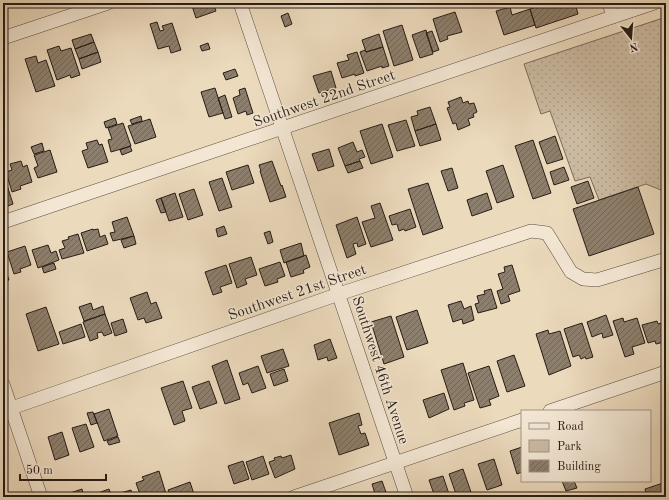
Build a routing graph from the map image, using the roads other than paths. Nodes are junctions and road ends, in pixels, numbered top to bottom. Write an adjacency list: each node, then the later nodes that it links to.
1 (108, 3): 6 (street)
2 (240, 3): 7 (street, Southwest 46th Avenue)
3 (608, 3): 5 (street)
4 (654, 3): 5 (street, Southwest 22nd Street)
5 (613, 17): 7 (street, Southwest 22nd Street)
6 (3, 38)
7 (281, 129): 8 (street, Southwest 22nd Street); 10 (street, Southwest 46th Avenue)
8 (3, 222)
9 (666, 259): 10 (street, Southwest 21st Street)
10 (339, 294): 13 (street, Southwest 21st Street); 16 (street, Southwest 46th Avenue)
11 (666, 372): 14 (street)
12 (3, 384): 13 (street)
13 (7, 410): 17 (street)
14 (553, 410)
15 (521, 420): 16 (street)
16 (395, 463): 18 (street); 19 (street, Southwest 46th Avenue)
17 (41, 497)
18 (294, 497)
19 (407, 497)

